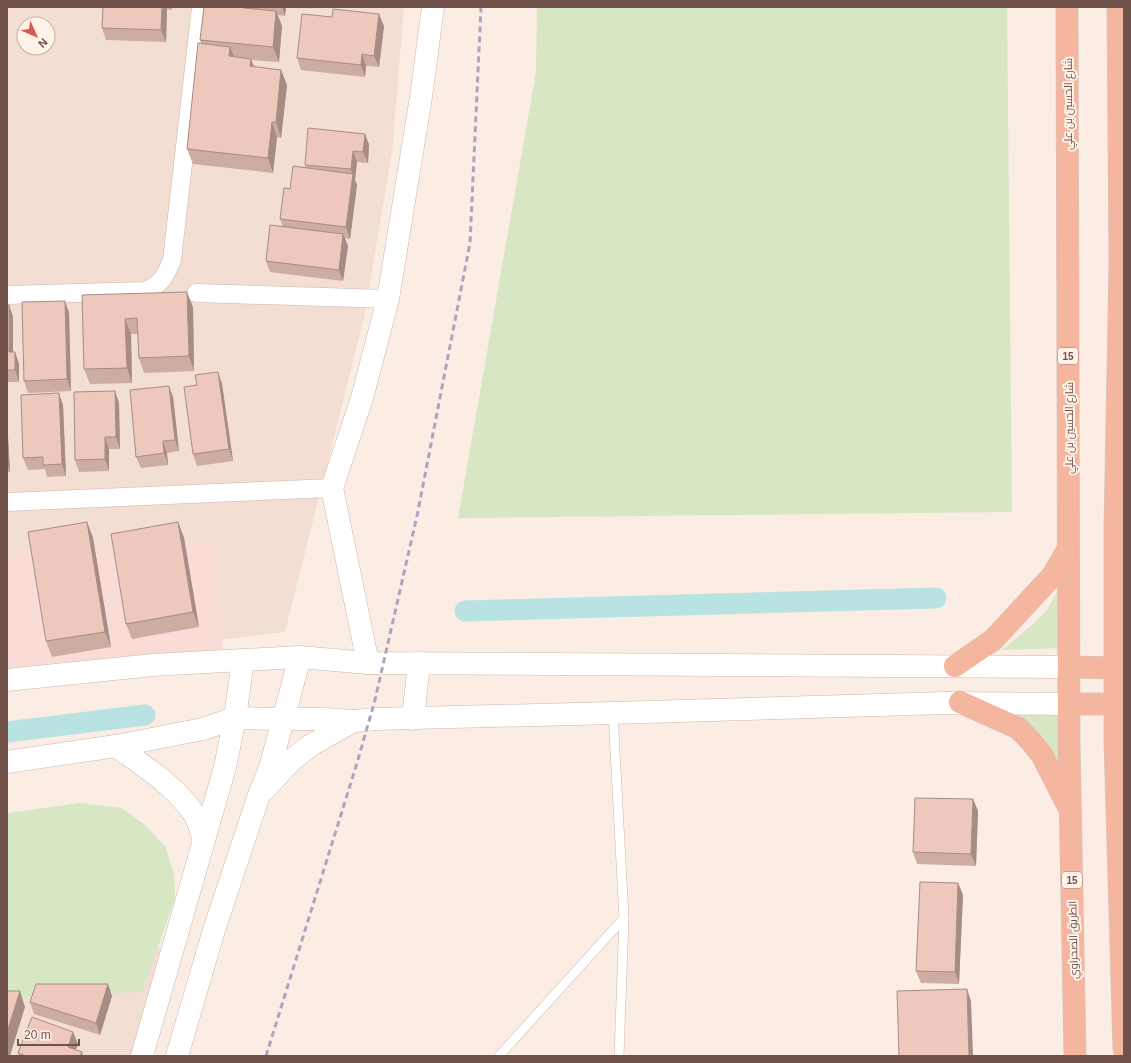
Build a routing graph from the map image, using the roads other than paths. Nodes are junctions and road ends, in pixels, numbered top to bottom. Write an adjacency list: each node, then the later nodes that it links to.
1 (201, 7): 7 (street)
2 (433, 7): 8 (street)
3 (1067, 7): 11 (highway, شارع الحسين بن علي / 15)
4 (1118, 7): 5 (highway)
5 (1122, 265): 18 (highway)
6 (196, 294): 8 (street)
7 (7, 295)
8 (388, 299): 9 (street)
9 (332, 488): 10 (street); 14 (street)
10 (7, 502)
11 (1069, 548): 16 (highway); 17 (highway, شارع الحسين بن علي / 15)
12 (300, 658): 13 (street); 14 (street); 25 (street)
13 (243, 660): 19 (street); 24 (street)
14 (368, 663): 15 (street)
15 (419, 663): 16 (street); 26 (street)
16 (955, 666): 17 (street)
17 (1069, 667): 18 (highway); 21 (highway, شارع الحسين بن علي / 15)
18 (1120, 668): 22 (highway)
19 (7, 680)
20 (960, 702): 21 (street); 23 (street); 32 (highway)
21 (1069, 704): 22 (highway); 32 (highway, الطريق الصحراوي / 15)
22 (1120, 704): 29 (highway)
23 (613, 713): 26 (street); 34 (lane)
24 (236, 718): 25 (street); 28 (street); 33 (street)
25 (283, 719): 27 (street); 31 (street)
26 (414, 719): 27 (street)
27 (354, 721): 31 (street)
28 (116, 746): 30 (street); 33 (street)
29 (1120, 758): 35 (highway)
30 (7, 762)
31 (259, 795): 38 (street)
32 (1070, 811): 41 (highway, الطريق الصحراوي / 15)
33 (204, 840): 37 (street)
34 (624, 918): 39 (lane); 40 (lane)
35 (1122, 963): 36 (highway)
36 (1124, 1049)
37 (142, 1056)
38 (177, 1056)
39 (499, 1056)
40 (619, 1056)
41 (1075, 1056)

